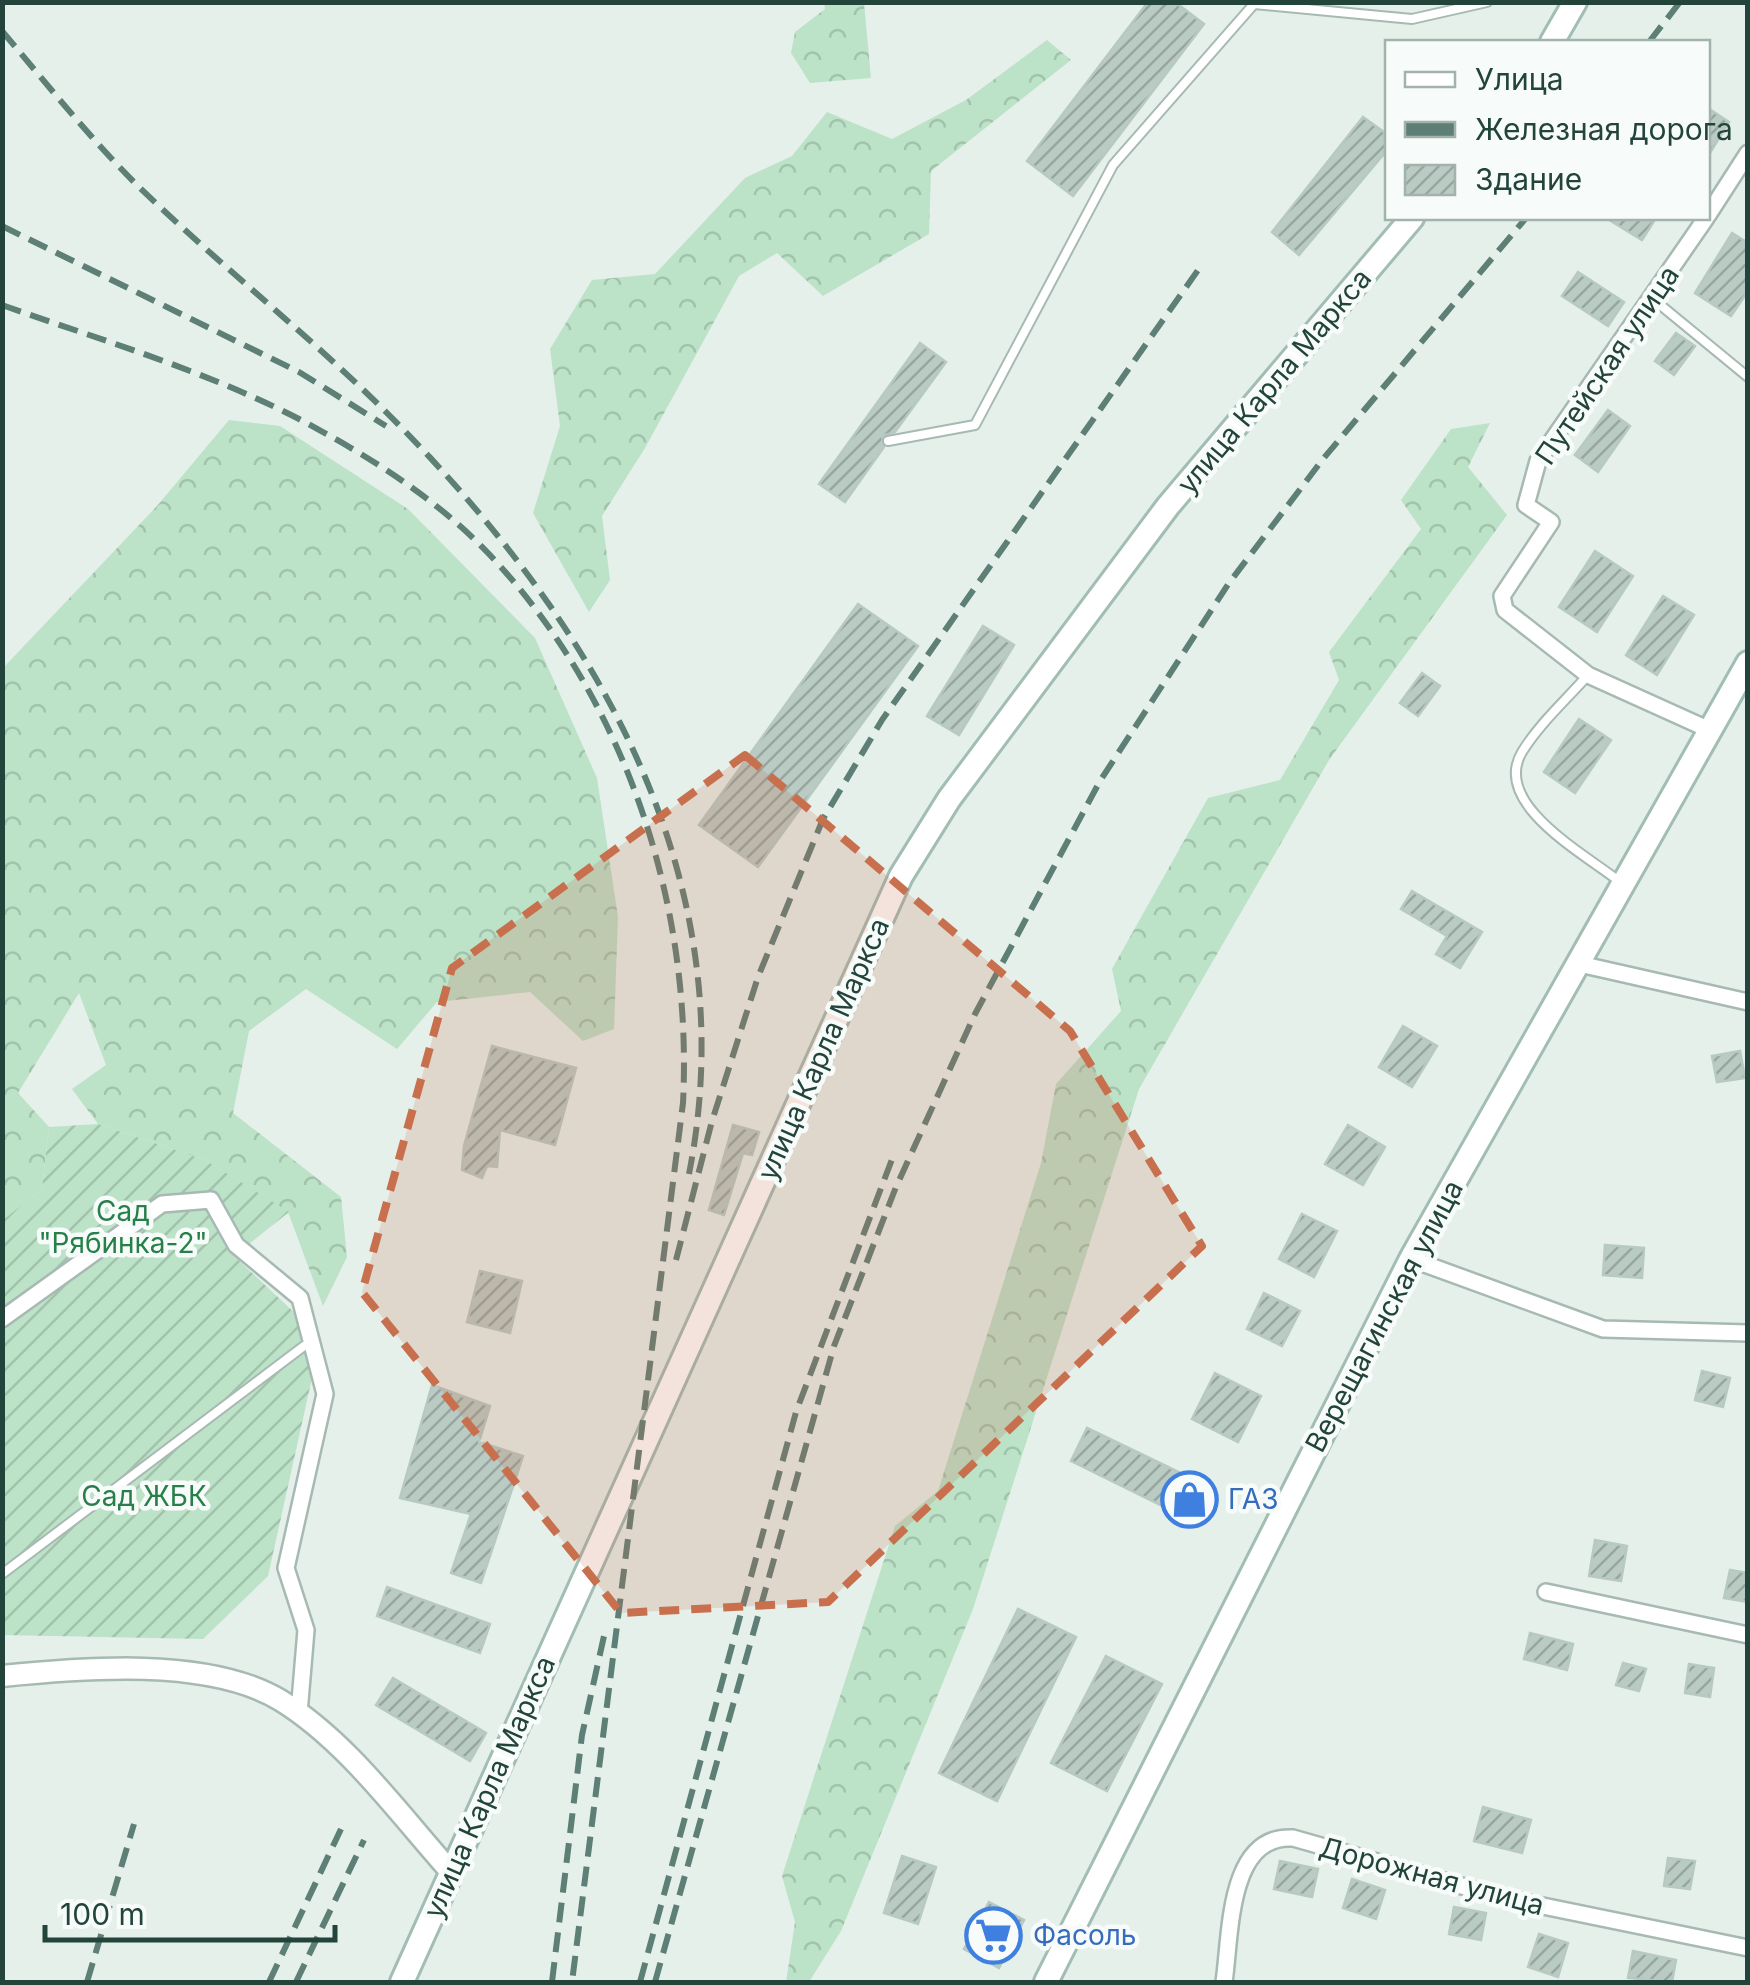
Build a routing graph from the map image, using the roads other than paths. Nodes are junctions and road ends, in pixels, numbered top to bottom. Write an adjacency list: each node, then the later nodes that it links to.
1 (1487, 2): 10 (lane)
2 (1575, 2): 3 (main road)
3 (1553, 40)
4 (1748, 153): 5 (street, Путейская улица)
5 (1710, 211)
6 (1410, 220): 26 (main road, улица Карла Маркса)
7 (1704, 220): 8 (street, Путейская улица)
8 (1653, 299): 9 (lane); 12 (street, Путейская улица)
9 (1748, 377)
10 (888, 442)
11 (1748, 663): 13 (main road, Верещагинская улица)
12 (1588, 675): 13 (street, Путейская улица); 14 (lane)
13 (1712, 731): 14 (main road, Верещагинская улица)
14 (1624, 884): 15 (main road, Верещагинская улица)
15 (1575, 963): 16 (street); 17 (main road, Верещагинская улица)
16 (1748, 1002)
17 (1411, 1260): 19 (street); 29 (main road, Верещагинская улица)
18 (2, 1319): 25 (street)
19 (1748, 1333)
20 (304, 1346): 21 (lane)
21 (2, 1574)
22 (1546, 1592): 23 (street)
23 (1748, 1636)
24 (2, 1676): 25 (street)
25 (299, 1713): 26 (street)
26 (451, 1872): 28 (main road, улица Карла Маркса)
27 (1748, 1948): 30 (street, Дорожная улица)
28 (402, 1982)
29 (1046, 1982)
30 (1224, 1982)

